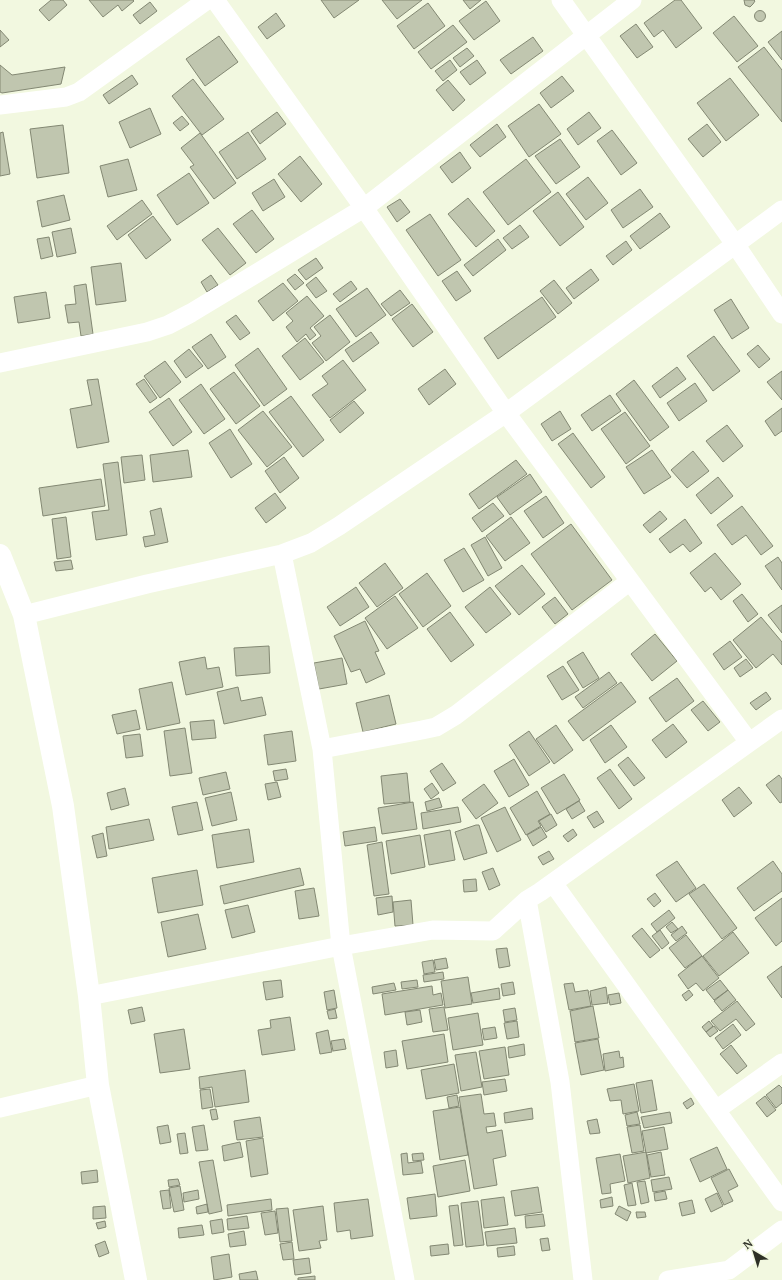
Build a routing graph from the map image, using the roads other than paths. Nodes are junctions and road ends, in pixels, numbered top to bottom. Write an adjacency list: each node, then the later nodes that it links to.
1 (207, 0): 6 (street)
2 (215, 0): 7 (street)
3 (561, 0): 5 (street)
4 (632, 0): 5 (street)
5 (586, 36): 7 (street); 9 (street)
6 (0, 105)
7 (364, 208): 11 (street); 12 (street)
8 (782, 210): 9 (street)
9 (735, 244): 10 (street); 12 (street)
10 (782, 314)
11 (0, 363)
12 (506, 413): 13 (street); 15 (street)
13 (282, 554): 16 (street); 19 (street)
14 (0, 555): 16 (street)
15 (630, 581): 18 (street); 19 (street)
16 (24, 615): 23 (street)
17 (782, 719): 18 (street)
18 (749, 742): 20 (street)
19 (322, 749): 22 (street)
20 (553, 883): 21 (street); 27 (street)
21 (527, 900): 22 (street); 33 (street)
22 (341, 946): 23 (street); 32 (street)
23 (89, 996): 25 (street)
24 (782, 1063): 27 (street)
25 (98, 1085): 26 (street); 31 (street)
26 (0, 1108)
27 (716, 1110): 28 (street)
28 (782, 1202)
29 (782, 1230): 30 (street)
30 (734, 1275): 34 (street)
31 (136, 1280)
32 (405, 1280)
33 (583, 1280)
34 (668, 1280)

